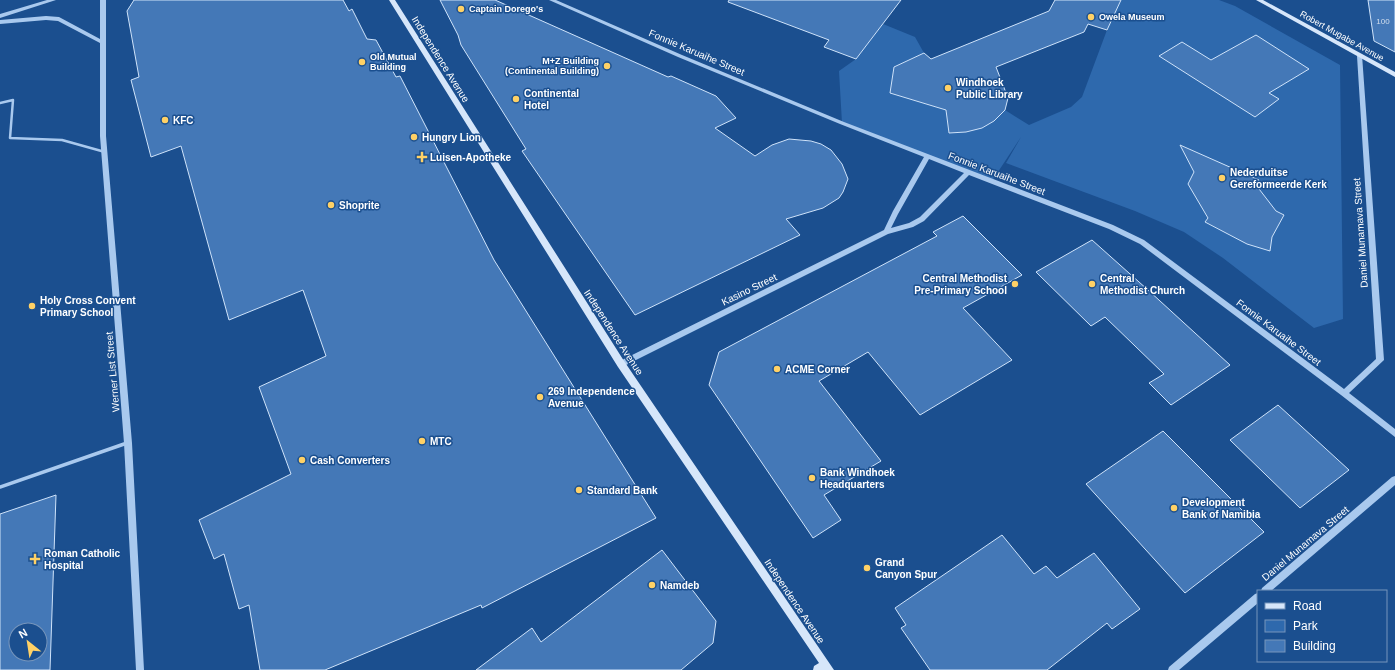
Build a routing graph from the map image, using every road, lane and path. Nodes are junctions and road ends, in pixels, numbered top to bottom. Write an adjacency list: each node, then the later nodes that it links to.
1 (53, 0): 6 (street)
2 (102, 0): 8 (street, Werner List Street)
3 (392, 0): 16 (main road, Independence Avenue)
4 (552, 0): 13 (street, Fonnie Karuaihe Street)
5 (1259, 0): 9 (main road, Robert Mugabe Avenue)
6 (0, 16)
7 (0, 22): 8 (street)
8 (102, 42): 12 (street, Werner List Street)
9 (1360, 56): 10 (main road, Robert Mugabe Avenue); 17 (street, Daniel Munamava Street)
10 (1395, 75)
11 (0, 103): 12 (lane)
12 (105, 152): 19 (street, Werner List Street)
13 (928, 156): 14 (street, Fonnie Karuaihe Street); 15 (street)
14 (968, 172): 15 (street, Kasino Street); 17 (street, Fonnie Karuaihe Street)
15 (886, 232): 16 (street, Kasino Street)
16 (621, 364): 24 (main road, Independence Avenue)
17 (1344, 393): 18 (street, Fonnie Karuaihe Street)
18 (1395, 434)
19 (128, 443): 21 (lane); 25 (street, Werner List Street)
20 (1395, 480): 22 (street, Daniel Munamava Street)
21 (0, 487)
22 (1266, 590)
23 (1257, 598): 26 (street)
24 (824, 668)
25 (140, 670)
26 (1172, 670)

